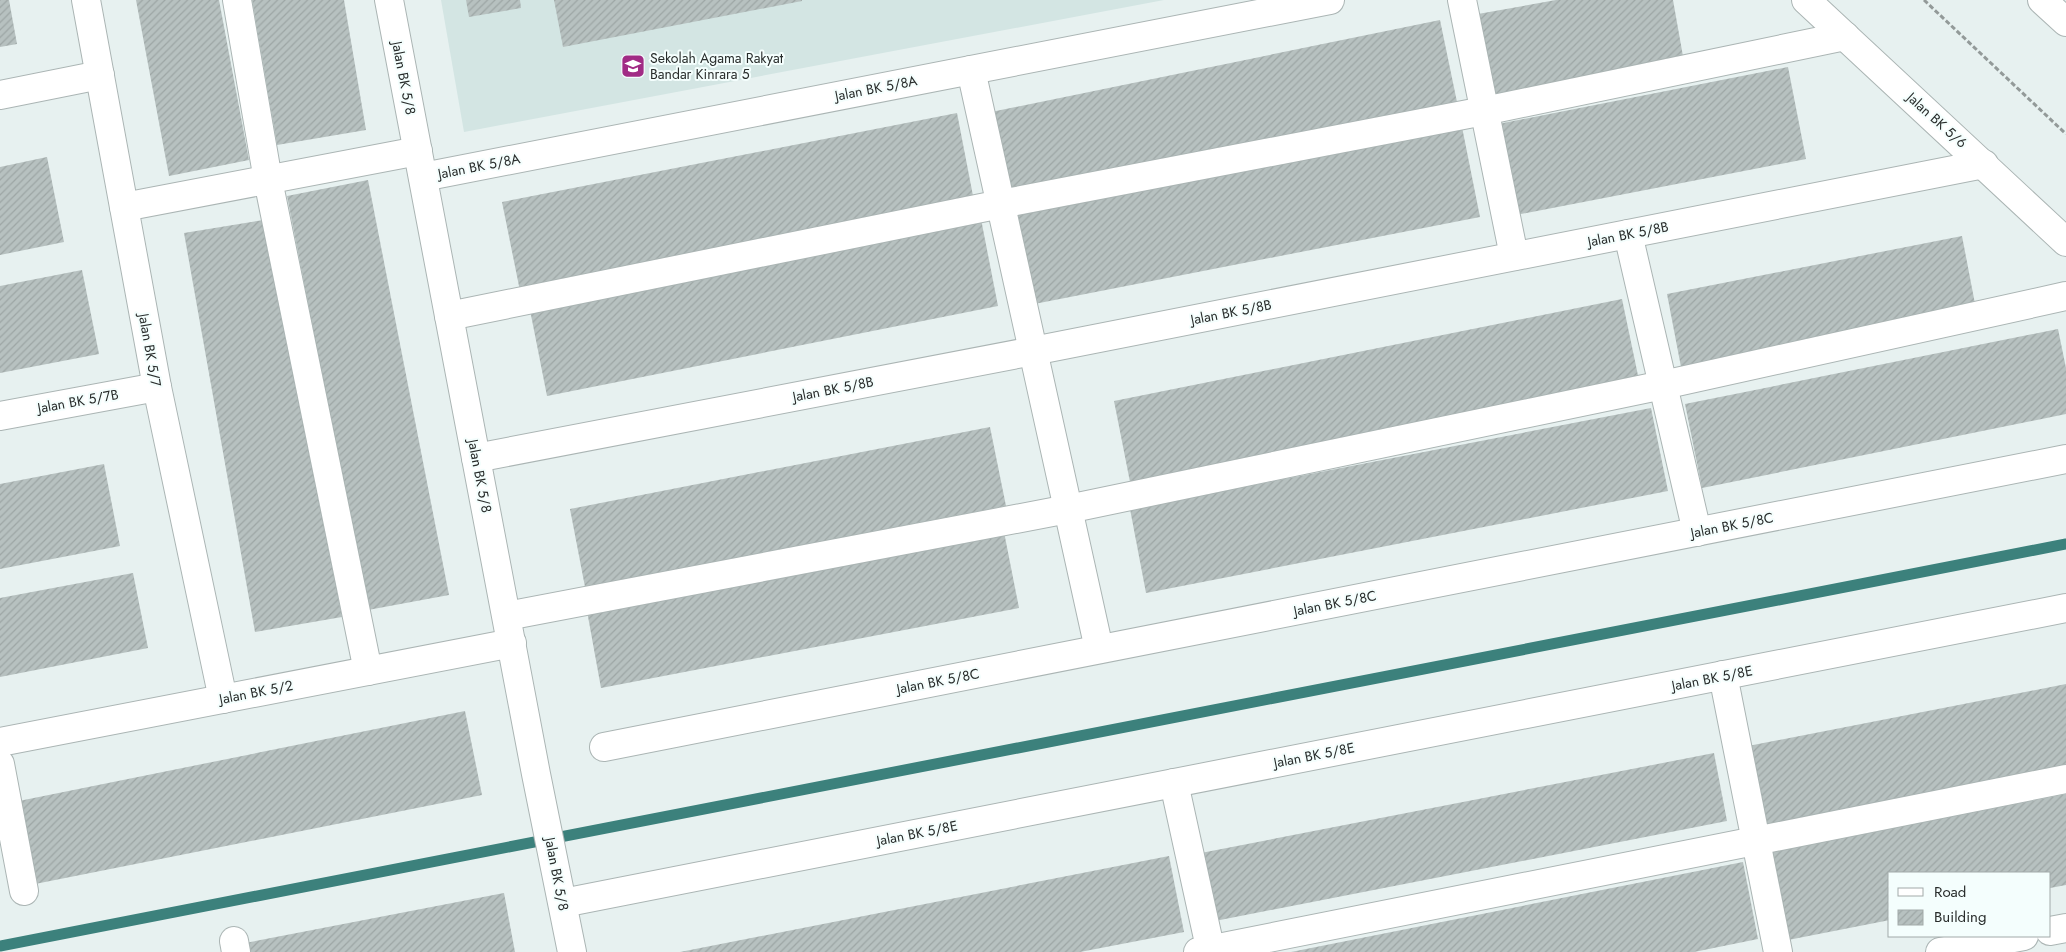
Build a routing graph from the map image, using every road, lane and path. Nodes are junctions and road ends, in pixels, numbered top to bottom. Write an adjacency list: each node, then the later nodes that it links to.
1 (86, 0): 12 (street, Jalan BK 5/7)
2 (237, 0): 18 (street)
3 (389, 0): 16 (street, Jalan BK 5/8)
4 (1330, 0): 11 (street, Jalan BK 5/8A)
5 (1462, 0): 14 (street)
6 (1806, 0): 10 (street, Jalan BK 5/6)
7 (1924, 0): 15 (path)
8 (2042, 0): 9 (street)
9 (2066, 22)
10 (1845, 36): 14 (street); 17 (street, Jalan BK 5/6)
11 (971, 70): 16 (street, Jalan BK 5/8A); 19 (street)
12 (100, 76): 13 (street); 20 (street, Jalan BK 5/7)
13 (0, 95)
14 (1484, 111): 19 (street); 23 (street)
15 (2066, 134)
16 (420, 164): 18 (street, Jalan BK 5/8A); 25 (street, Jalan BK 5/8)
17 (1984, 164): 21 (street, Jalan BK 5/8B); 22 (street, Jalan BK 5/6)
18 (268, 180): 20 (street, Jalan BK 5/8A); 38 (street)
19 (1001, 204): 25 (street); 26 (street)
20 (124, 207): 28 (street, Jalan BK 5/7)
21 (1628, 234): 23 (street, Jalan BK 5/8B); 27 (street)
22 (2066, 242)
23 (1514, 256): 26 (street, Jalan BK 5/8B)
24 (2066, 296): 27 (street)
25 (450, 316): 30 (street, Jalan BK 5/8)
26 (1033, 351): 30 (street, Jalan BK 5/8B); 32 (street)
27 (1662, 385): 32 (street); 33 (street)
28 (157, 387): 29 (street, Jalan BK 5/7B); 40 (street, Jalan BK 5/7)
29 (0, 416)
30 (476, 458): 35 (street, Jalan BK 5/8)
31 (2066, 459): 33 (street, Jalan BK 5/8C)
32 (1068, 509): 35 (street); 37 (street)
33 (1697, 532): 37 (street, Jalan BK 5/8C)
34 (2066, 608): 39 (street, Jalan BK 5/8E)
35 (507, 616): 36 (street, Jalan BK 5/8)
36 (512, 642): 38 (street, Jalan BK 5/2); 48 (street, Jalan BK 5/8)
37 (1099, 649): 42 (street, Jalan BK 5/8C)
38 (368, 671): 40 (street, Jalan BK 5/2)
39 (1723, 675): 45 (street, Jalan BK 5/8E); 46 (street)
40 (223, 699): 41 (street, Jalan BK 5/2)
41 (0, 742)
42 (604, 747)
43 (0, 764): 47 (street)
44 (2066, 779): 46 (street)
45 (1174, 783): 48 (street, Jalan BK 5/8E); 52 (street)
46 (1756, 840): 52 (street); 54 (street)
47 (24, 891)
48 (563, 903): 53 (street, Jalan BK 5/8)
49 (2066, 928): 50 (street)
50 (2051, 931)
51 (2019, 937): 55 (street)
52 (1206, 951)
53 (572, 952)
54 (1778, 952)
55 (1940, 952)

